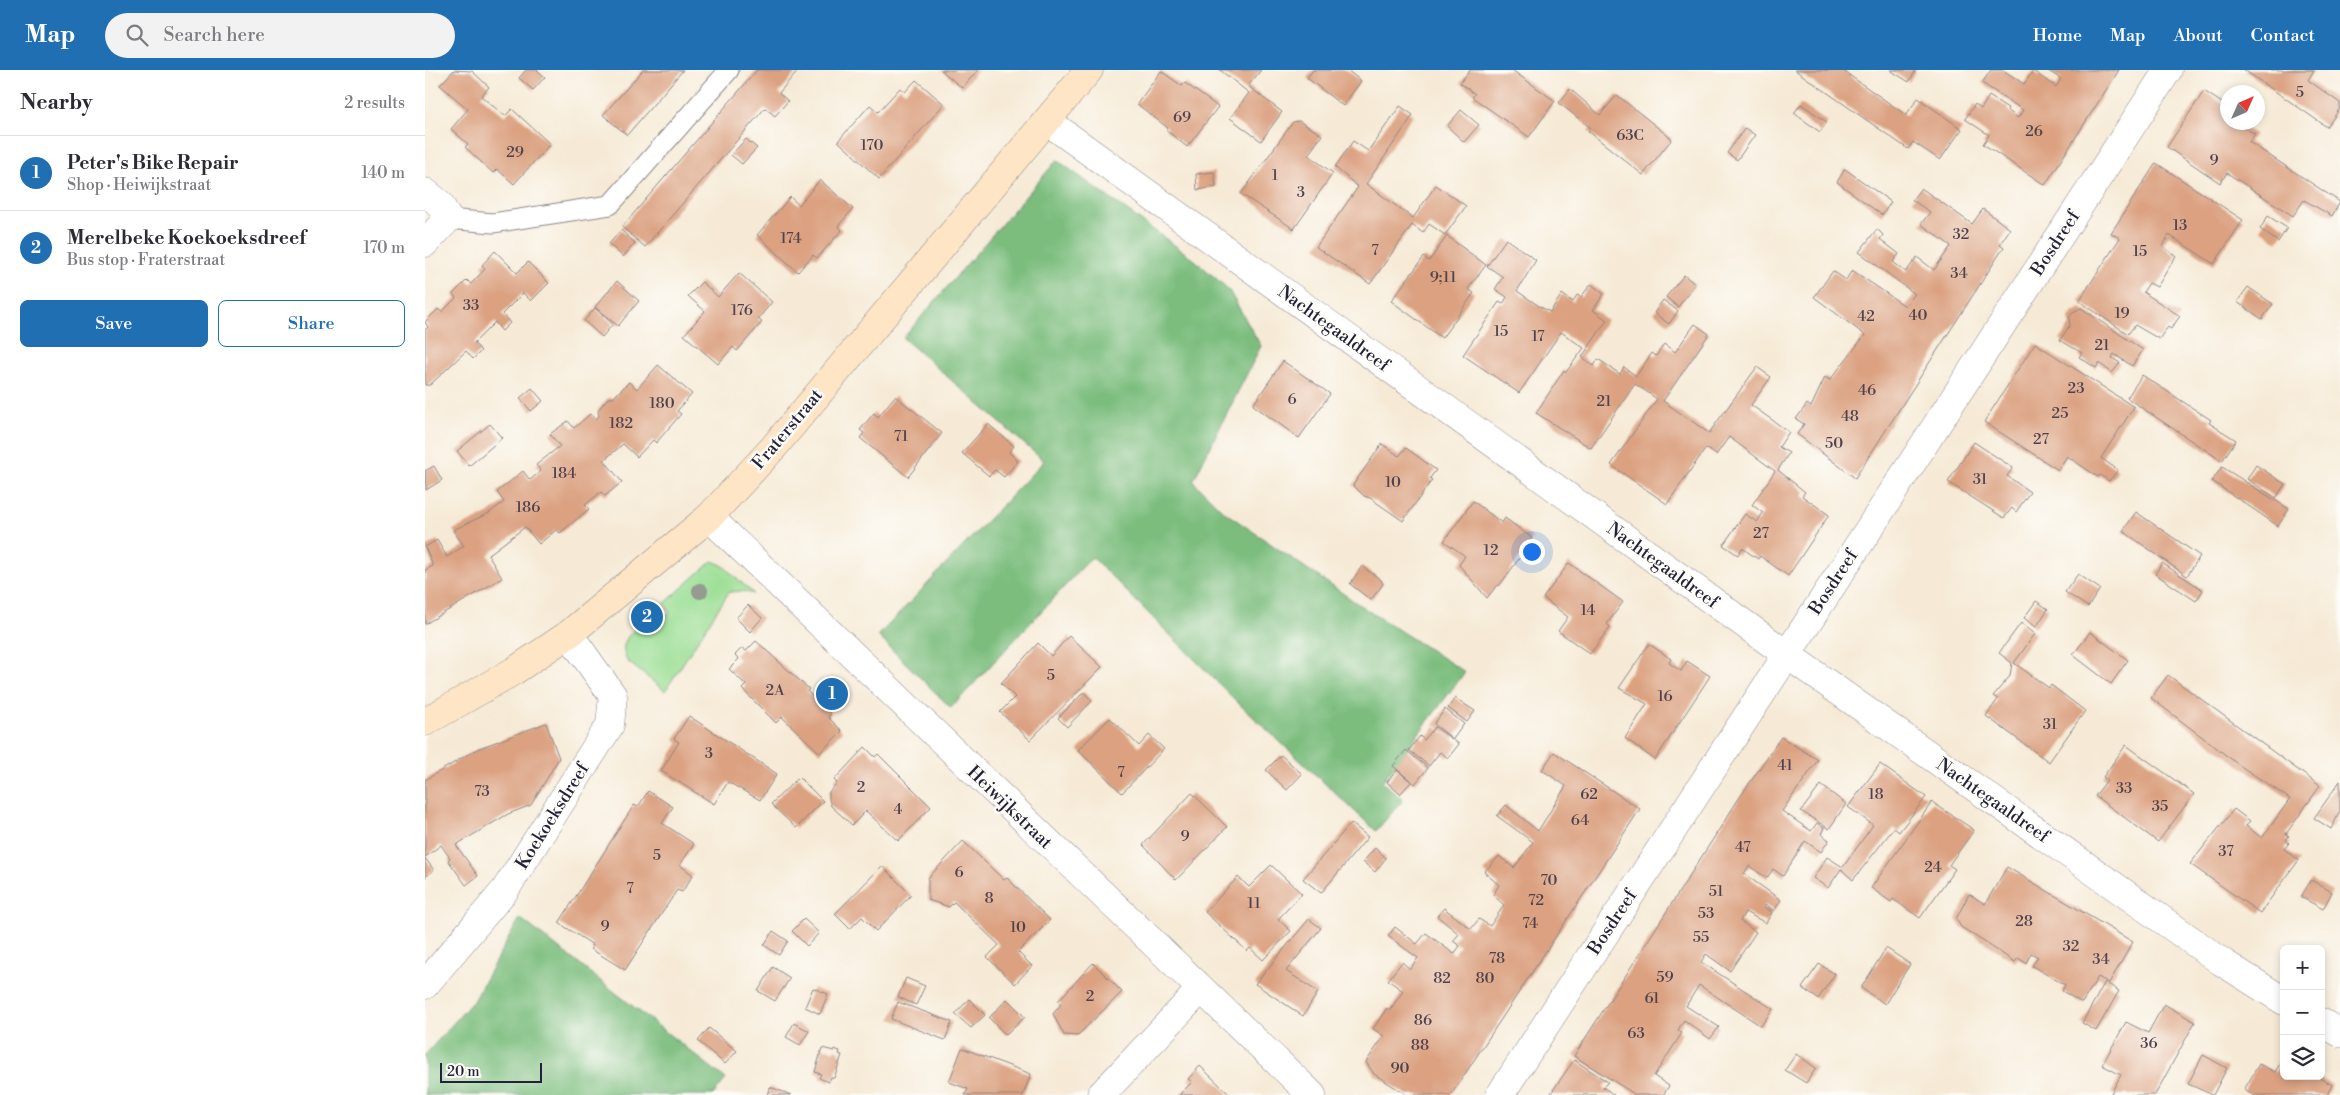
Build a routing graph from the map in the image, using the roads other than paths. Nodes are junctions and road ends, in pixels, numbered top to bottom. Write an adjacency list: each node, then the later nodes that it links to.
1 (729, 70): 6 (lane)
2 (1089, 70): 4 (street, Fraterstraat)
3 (2168, 70): 10 (street, Bosdreef)
4 (1047, 121): 8 (street, Fraterstraat); 10 (street, Nachtegaaldreef)
5 (425, 192): 6 (street)
6 (448, 219): 7 (street)
7 (425, 243)
8 (709, 517): 9 (street, Fraterstraat); 13 (street, Heiwijkstraat)
9 (569, 634): 11 (street, Fraterstraat); 12 (street, Koekoeksdreef)
10 (1786, 654): 14 (street, Nachtegaaldreef); 19 (street, Bosdreef)
11 (425, 722)
12 (425, 985)
13 (1200, 990): 17 (street); 18 (street, Heiwijkstraat)
14 (2280, 998)
15 (2325, 1024): 16 (street)
16 (2340, 1033)
17 (1101, 1095)
18 (1312, 1095)
19 (1500, 1095)

